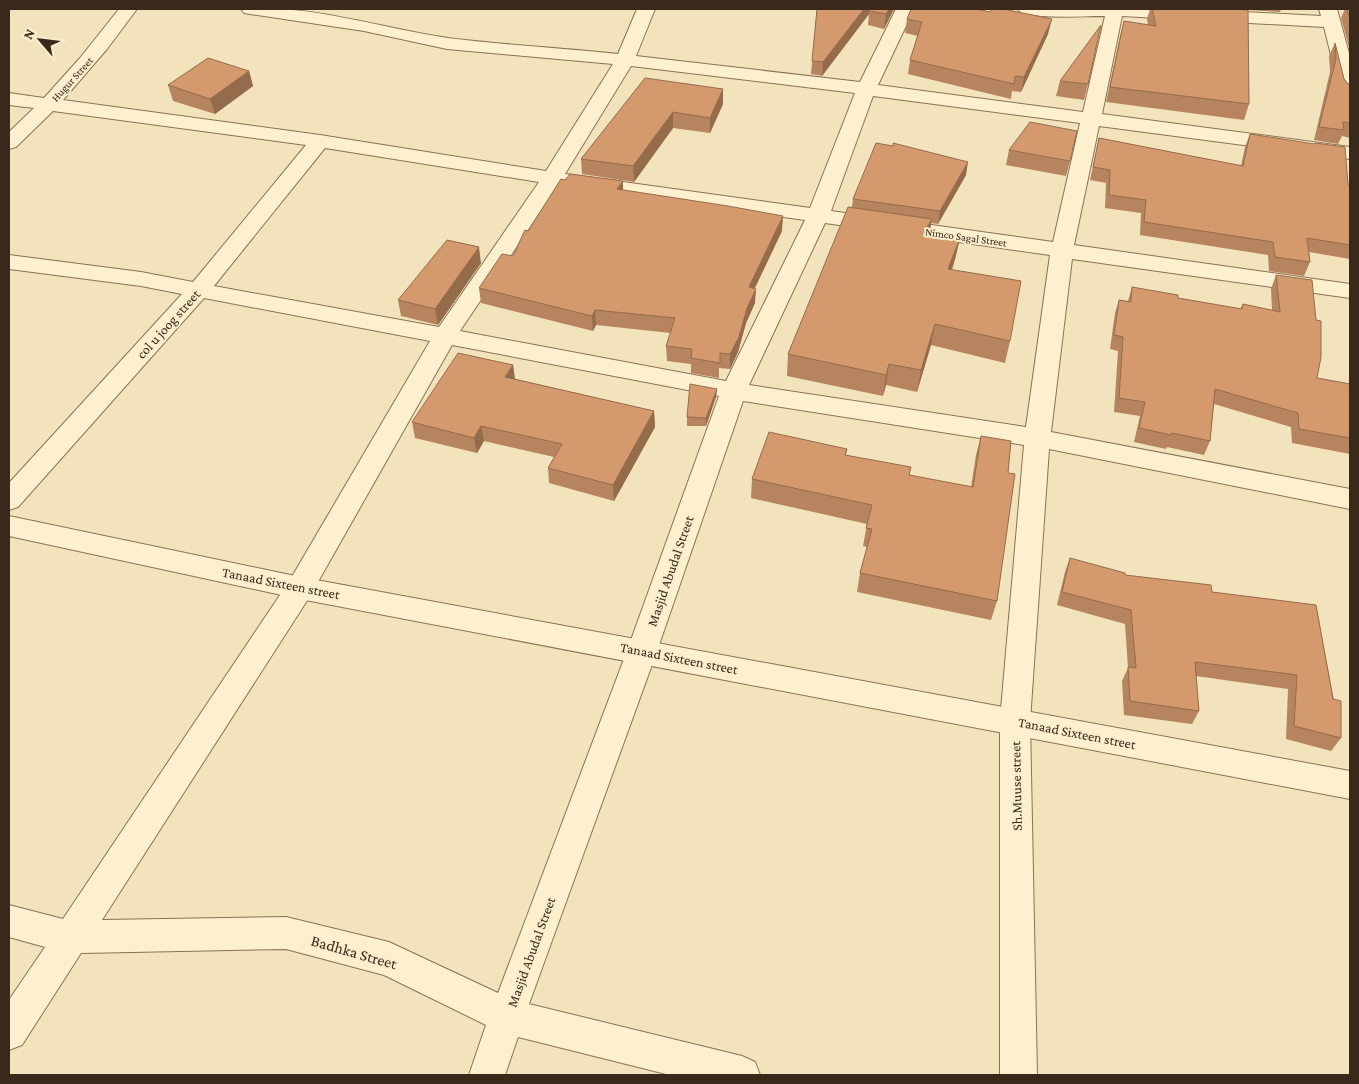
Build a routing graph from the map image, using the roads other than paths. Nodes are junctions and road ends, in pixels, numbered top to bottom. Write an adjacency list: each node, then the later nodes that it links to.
1 (128, 9): 13 (street, Hugur Street)
2 (250, 9): 8 (street)
3 (646, 9): 9 (street)
4 (905, 9): 10 (street, Masjid Abudal Street)
5 (1027, 9): 6 (street)
6 (1115, 9): 7 (street); 14 (street, Sh.Muuse street)
7 (1329, 15): 11 (street)
8 (367, 17): 9 (street)
9 (625, 60): 10 (street); 18 (street)
10 (866, 89): 14 (street); 19 (street, Masjid Abudal Street)
11 (1350, 91)
12 (9, 99): 13 (street, Nimco Sagal Street)
13 (49, 106): 15 (street, Nimco Sagal Street); 16 (street, Hugur Street)
14 (1092, 117): 17 (street); 20 (street, Sh.Muuse street)
15 (320, 141): 18 (street, Nimco Sagal Street); 22 (street, col u joog street)
16 (9, 143)
17 (1350, 153)
18 (552, 178): 19 (street, Nimco Sagal Street); 24 (street)
19 (818, 216): 20 (street, Nimco Sagal Street); 25 (street, Masjid Abudal Street)
20 (1062, 251): 23 (street, Nimco Sagal Street); 26 (street, Sh.Muuse street)
21 (9, 262): 22 (street)
22 (199, 289): 24 (street); 28 (street, col u joog street)
23 (1350, 291)
24 (445, 336): 25 (street); 30 (street)
25 (734, 390): 26 (street); 31 (street, Masjid Abudal Street)
26 (1037, 438): 27 (street); 32 (street, Sh.Muuse street)
27 (1350, 499)
28 (9, 500)
29 (9, 526): 30 (street, Tanaad Sixteen street)
30 (300, 588): 31 (street, Tanaad Sixteen street); 35 (street)
31 (642, 651): 32 (street, Tanaad Sixteen street); 36 (street, Masjid Abudal Street)
32 (1015, 721): 33 (street, Tanaad Sixteen street); 40 (street, Sh.Muuse street)
33 (1350, 785)
34 (9, 922): 35 (street, Badhka Street)
35 (71, 937): 36 (street, Badhka Street); 37 (street)
36 (507, 1016): 38 (street, Masjid Abudal Street); 39 (street, Badhka Street)
37 (9, 1032)
38 (487, 1075)
39 (742, 1075)
40 (1019, 1075)

